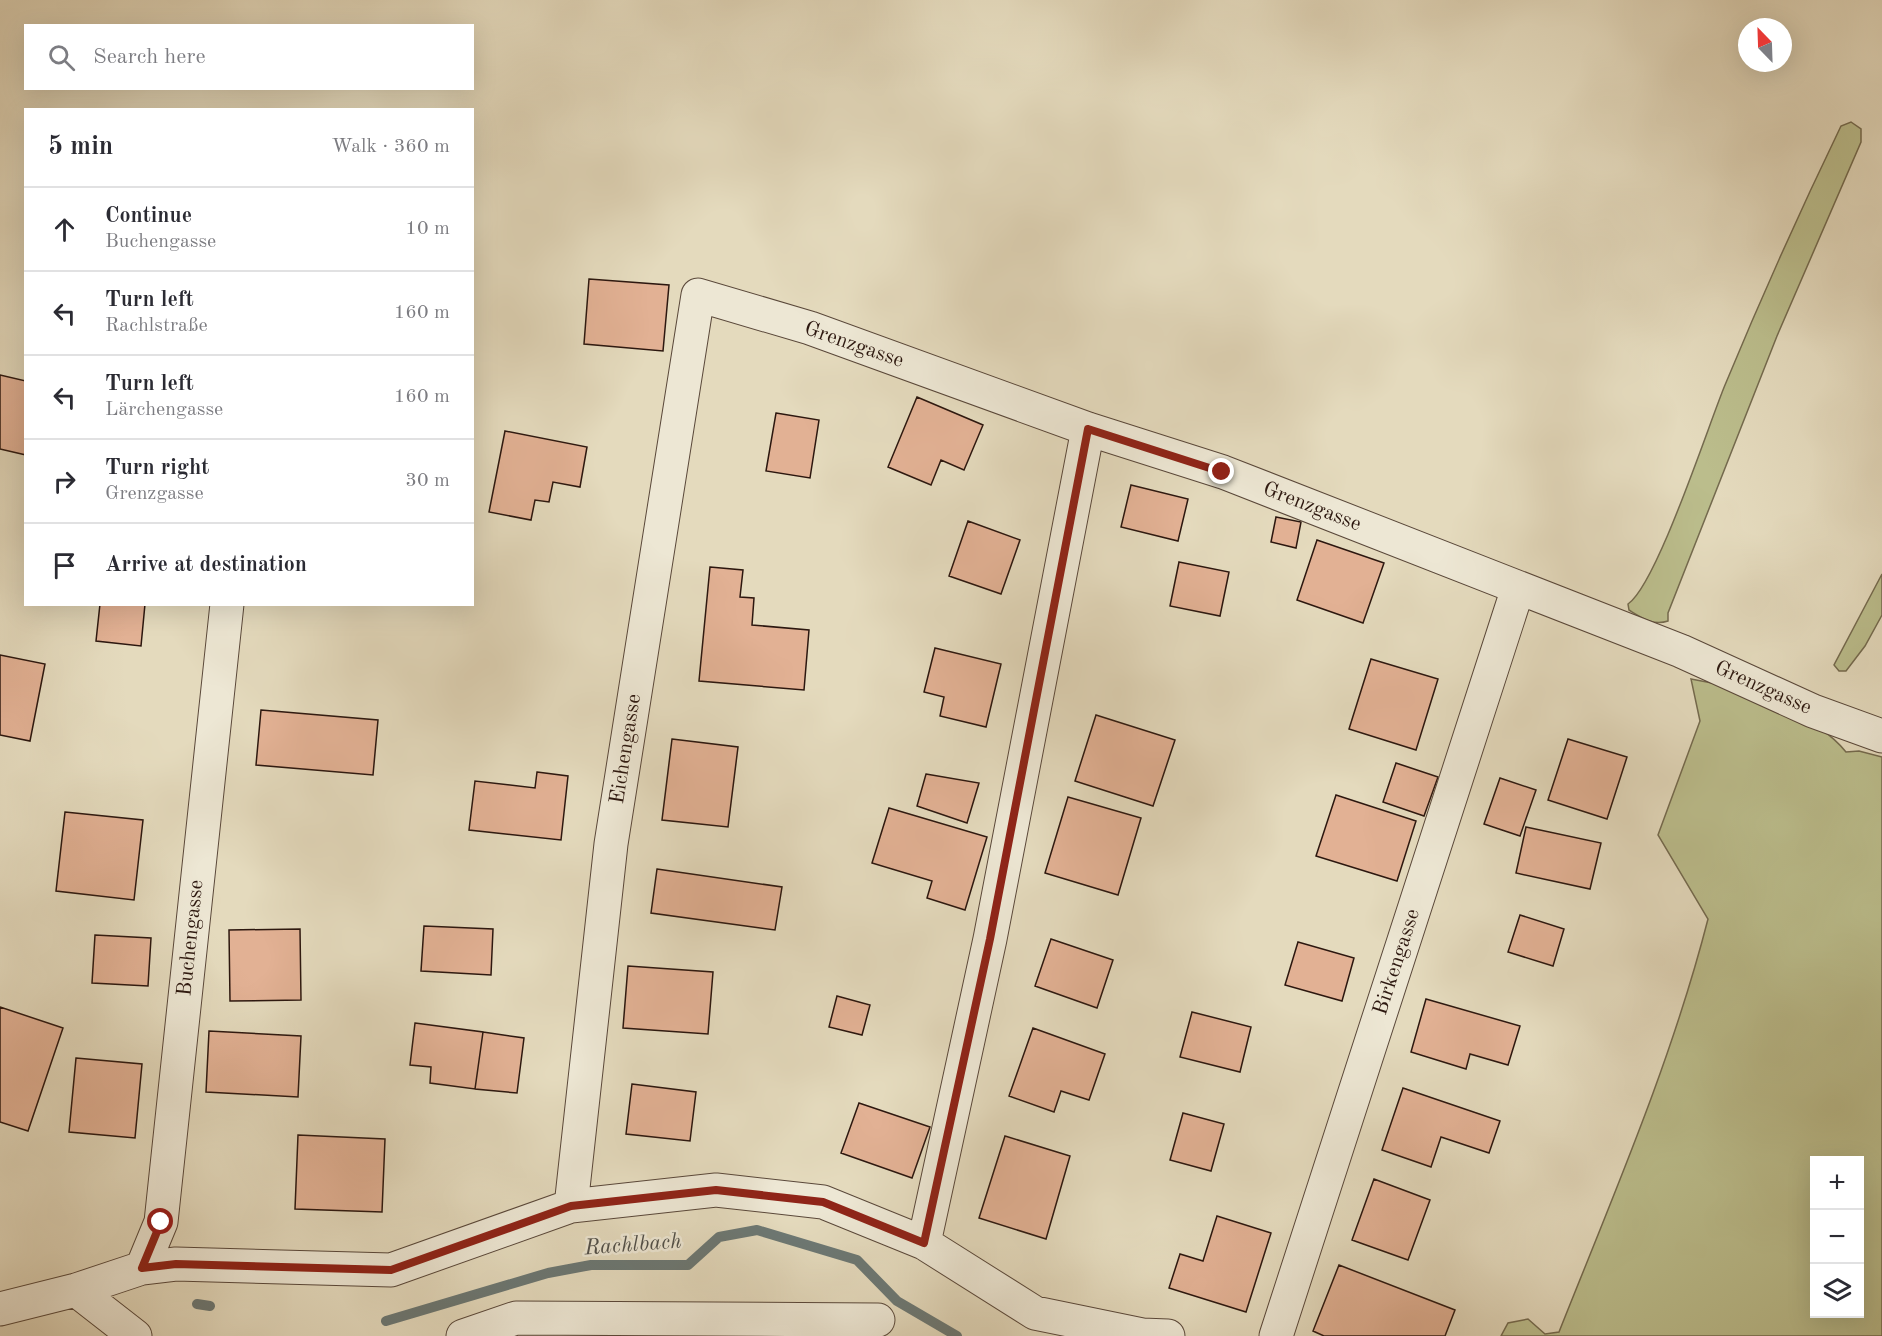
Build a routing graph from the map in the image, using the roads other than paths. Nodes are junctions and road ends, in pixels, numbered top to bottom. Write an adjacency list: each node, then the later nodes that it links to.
1 (698, 295): 2 (street, Grenzgasse); 6 (street, Eichengasse)
2 (1088, 429): 3 (street, Grenzgasse); 7 (street)
3 (1518, 588): 5 (street, Grenzgasse); 15 (street, Birkengasse)
4 (227, 606): 8 (street, Buchengasse)
5 (1882, 736)
6 (571, 1206): 7 (street); 8 (street)
7 (924, 1243): 14 (street)
8 (142, 1268): 9 (street)
9 (76, 1290): 10 (street); 12 (street)
10 (0, 1309)
11 (878, 1320): 13 (street)
12 (135, 1336)
13 (463, 1336)
14 (1168, 1336)
15 (1276, 1336)

